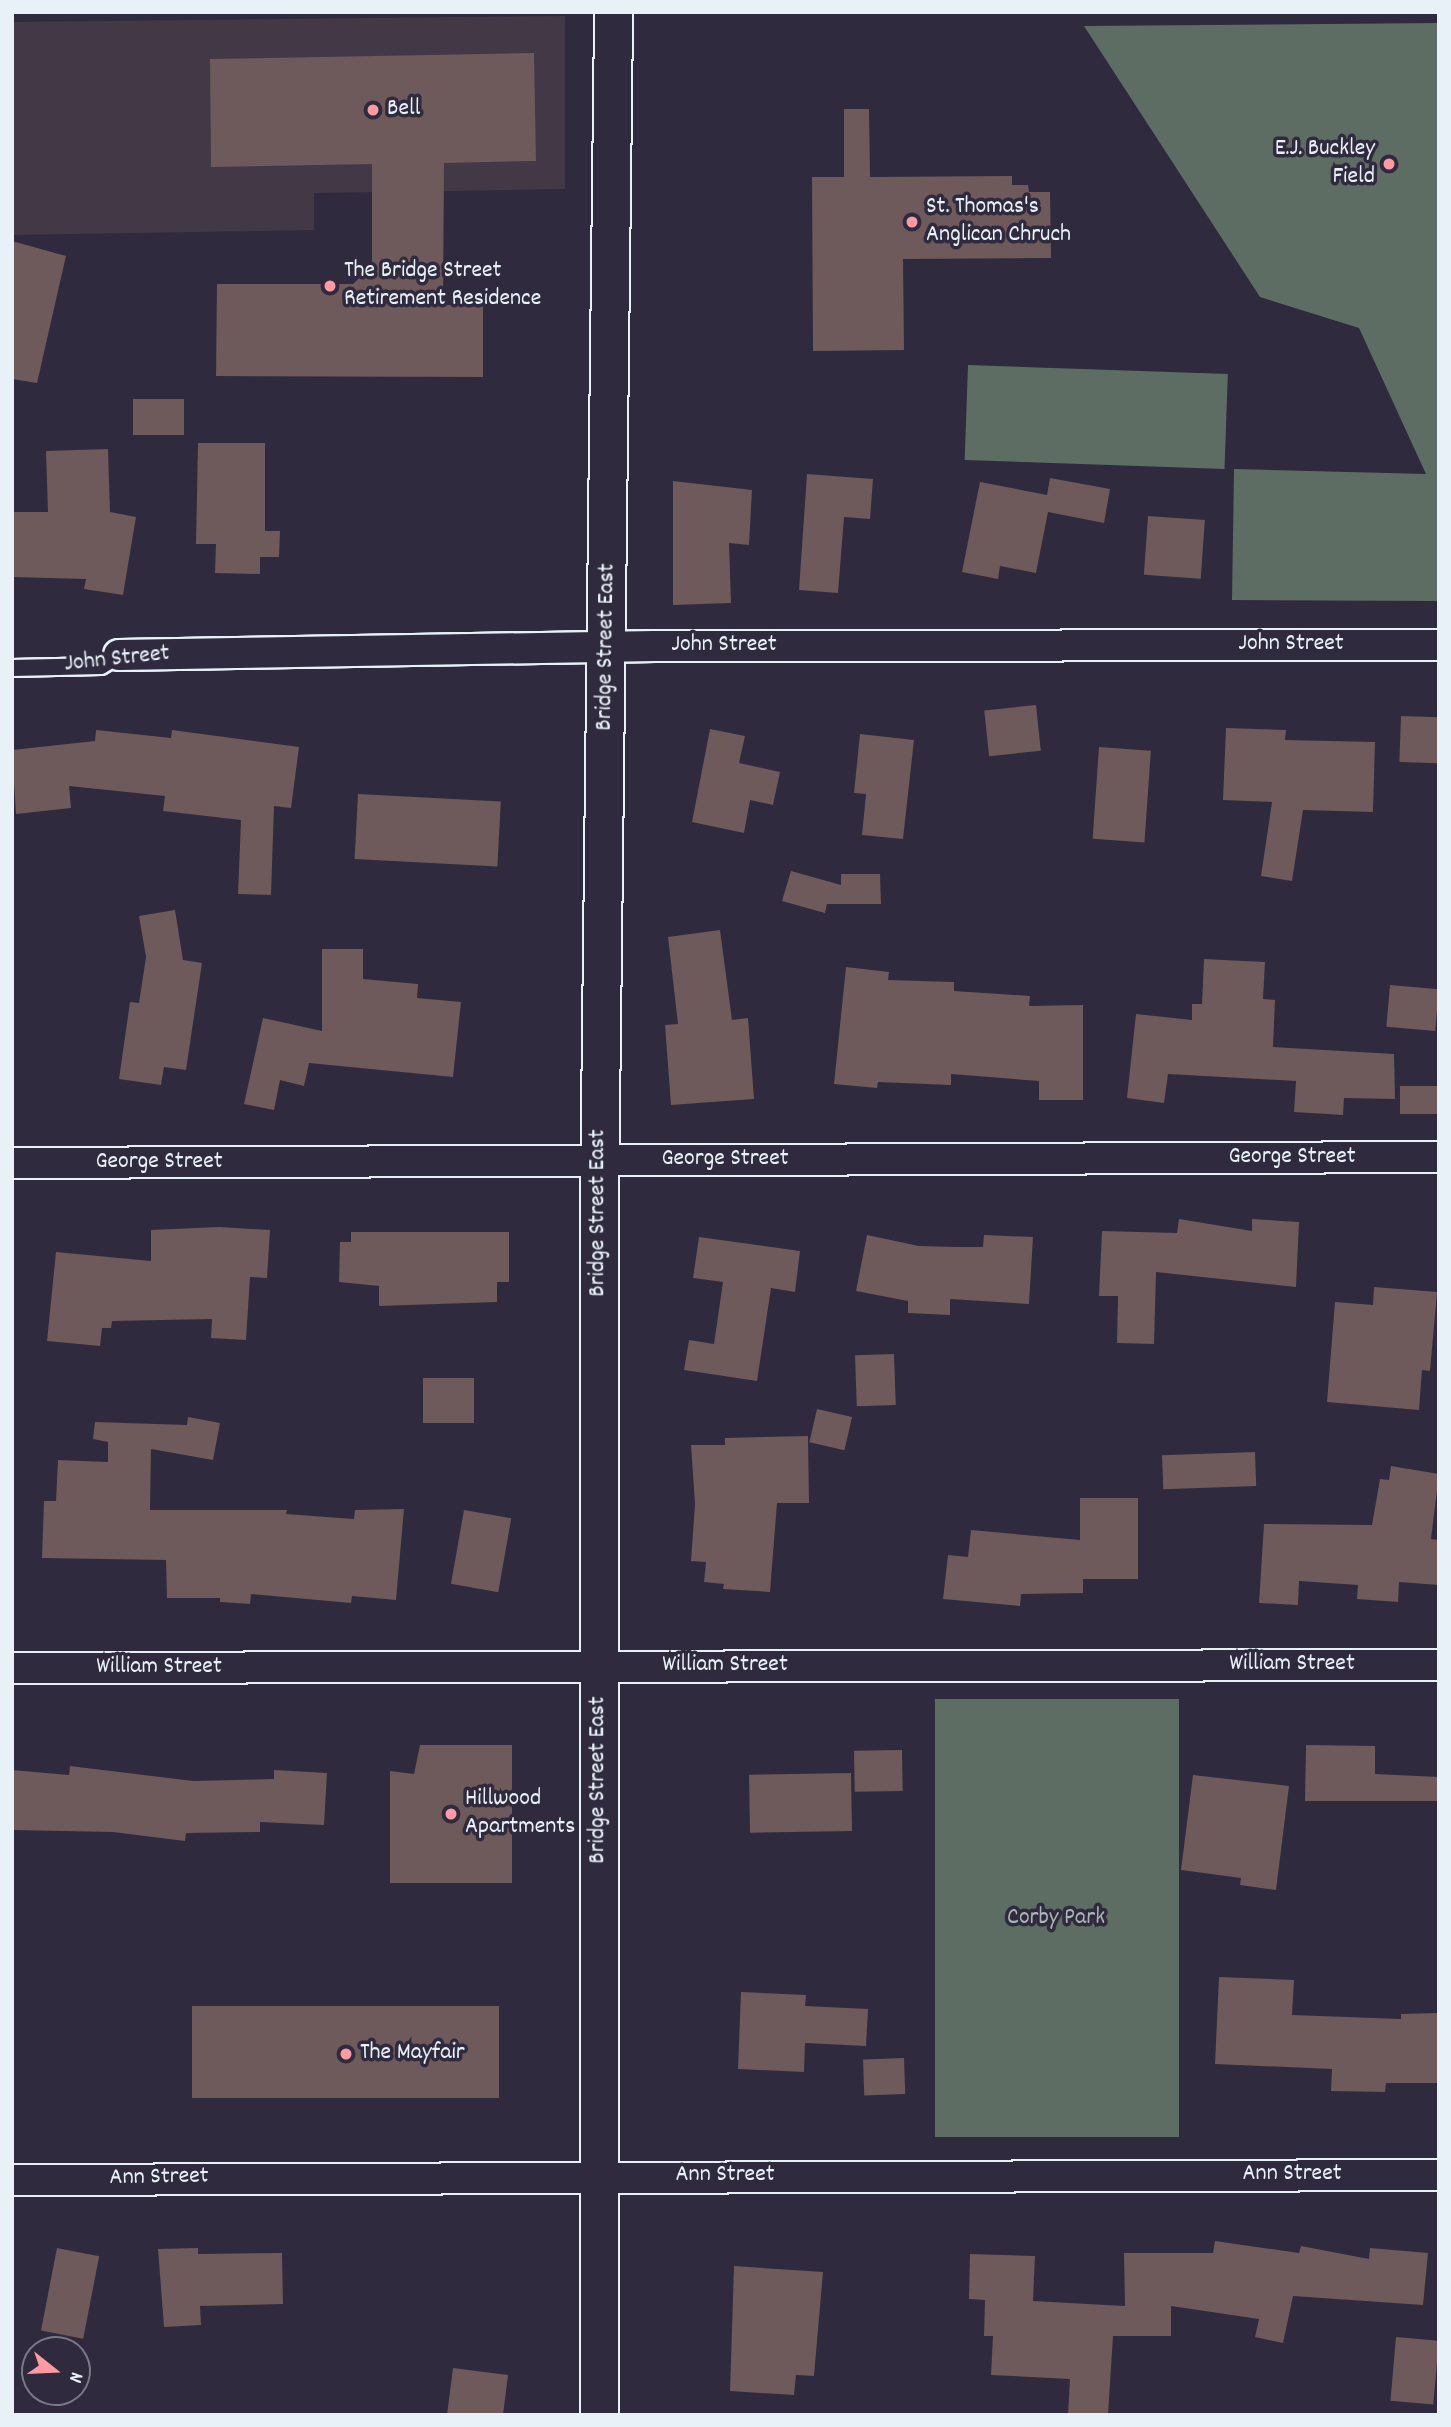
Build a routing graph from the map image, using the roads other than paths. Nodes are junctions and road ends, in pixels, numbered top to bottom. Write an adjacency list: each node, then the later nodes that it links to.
1 (613, 12): 3 (street, Bridge Street East)
2 (1439, 645): 3 (street, John Street)
3 (607, 647): 4 (street, John Street); 7 (street, Bridge Street East)
4 (119, 655): 5 (lane, John Street)
5 (12, 668)
6 (1439, 1157): 7 (street, George Street)
7 (599, 1161): 8 (street, George Street); 10 (street, Bridge Street East)
8 (12, 1163)
9 (1439, 1665): 10 (street, William Street)
10 (600, 1666): 11 (street, William Street); 12 (street, Bridge Street East)
11 (12, 1668)
12 (598, 2175): 13 (street, Ann Street); 14 (street, Ann Street); 15 (street, Bridge Street East)
13 (1439, 2175)
14 (12, 2180)
15 (600, 2415)

